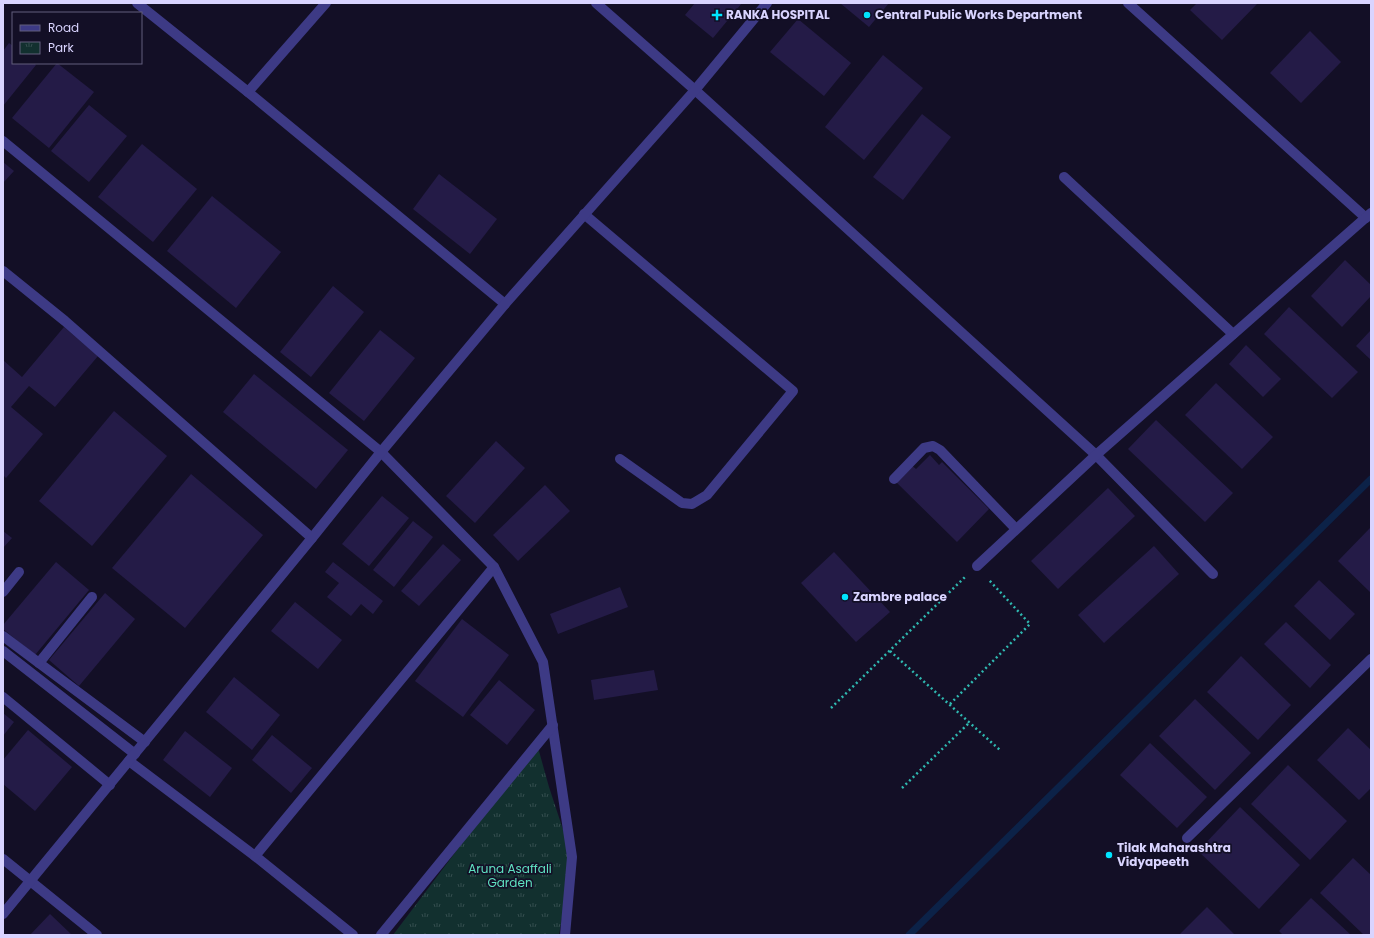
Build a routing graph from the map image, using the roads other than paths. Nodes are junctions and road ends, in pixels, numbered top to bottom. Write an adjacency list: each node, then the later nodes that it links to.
1 (137, 3): 7 (street)
2 (326, 3): 7 (street)
3 (596, 3): 6 (street)
4 (767, 3): 6 (street)
5 (1128, 3): 11 (street)
6 (695, 90): 10 (street); 16 (street)
7 (248, 92): 13 (street)
8 (3, 141): 15 (street)
9 (1064, 177): 14 (street)
10 (584, 214): 13 (street); 17 (street)
11 (1368, 216): 14 (street)
12 (3, 271): 20 (street)
13 (505, 304): 15 (street)
14 (1233, 334): 16 (street)
15 (381, 452): 20 (street); 22 (street)
16 (1096, 455): 19 (street); 24 (street)
17 (620, 459)
18 (894, 479): 19 (street)
19 (1016, 530): 21 (street)
20 (312, 538): 33 (street)
21 (977, 566)
22 (494, 567): 32 (street); 37 (street)
23 (19, 572): 25 (street)
24 (1213, 574)
25 (3, 592)
26 (92, 597): 30 (street)
27 (3, 636): 30 (street)
28 (3, 651): 34 (street)
29 (1371, 660): 36 (street)
30 (39, 663): 33 (street)
31 (3, 697): 35 (street)
32 (553, 725): 43 (street); 44 (street)
33 (145, 742): 34 (street)
34 (132, 757): 35 (street); 37 (street)
35 (110, 784): 39 (street)
36 (1187, 838)
37 (255, 856): 42 (street)
38 (3, 859): 39 (street)
39 (30, 880): 40 (street); 41 (street)
40 (3, 914)
41 (97, 935)
42 (353, 935)
43 (381, 935)
44 (565, 935)

